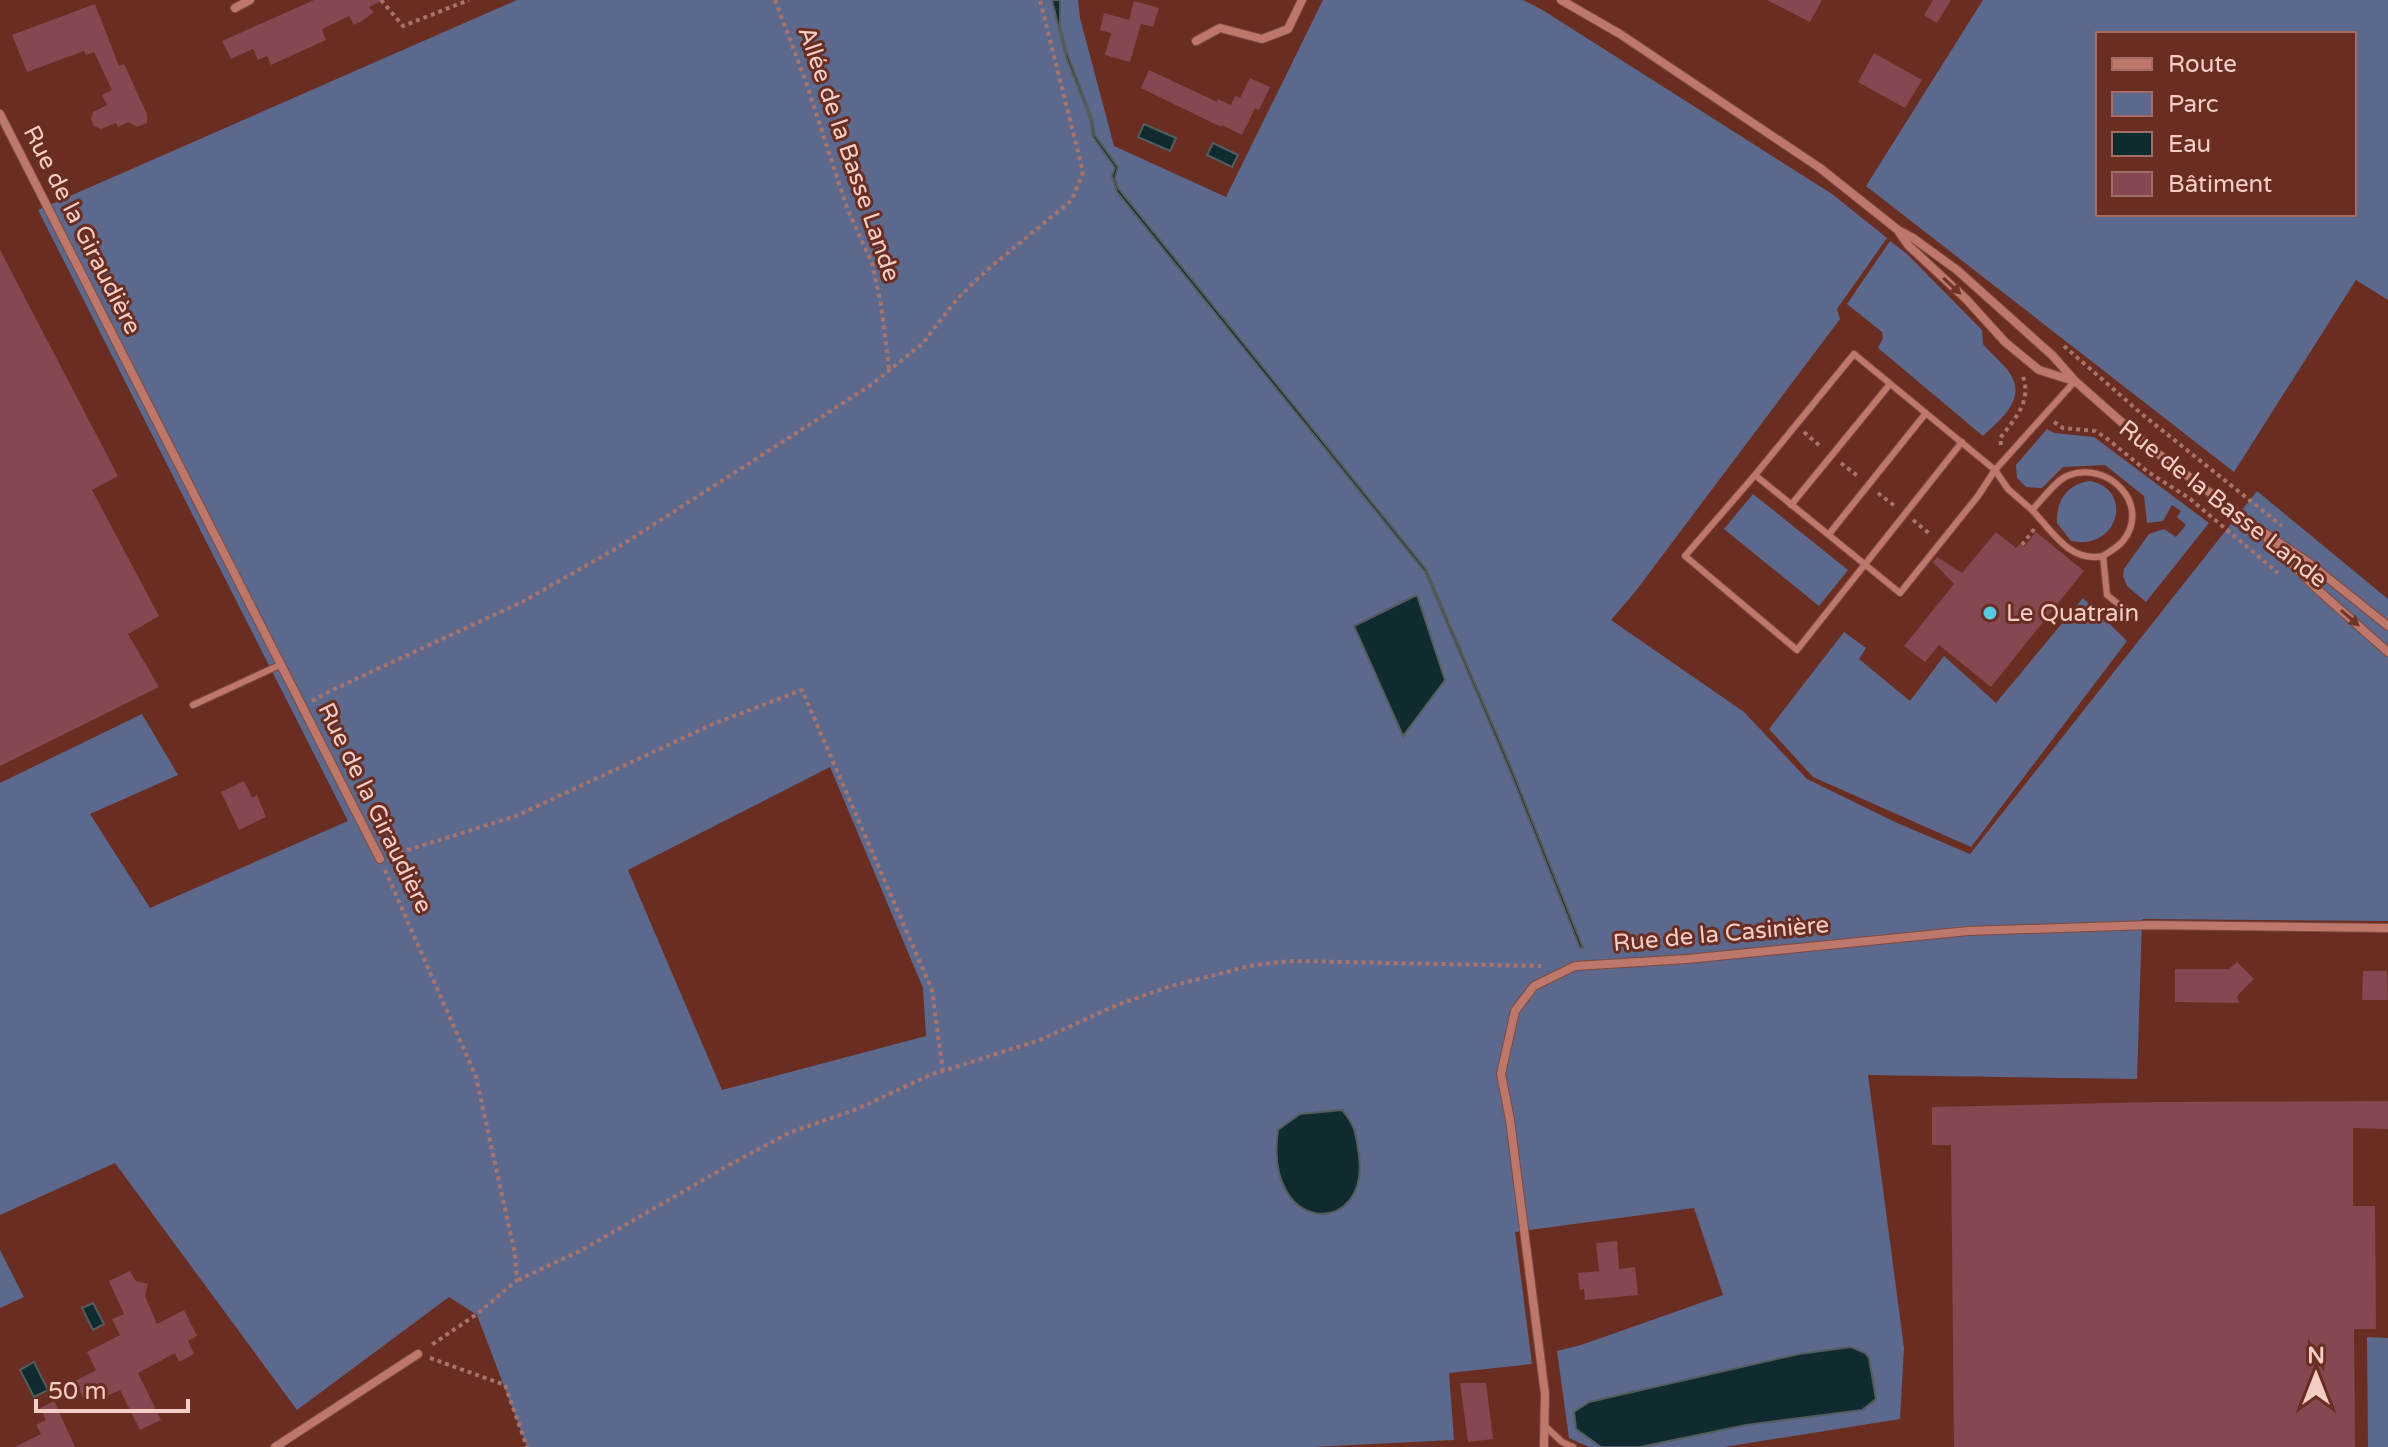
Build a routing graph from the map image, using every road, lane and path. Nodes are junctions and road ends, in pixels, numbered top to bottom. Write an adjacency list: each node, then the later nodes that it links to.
1 (250, 0): 8 (street)
2 (381, 0): 3 (path)
3 (469, 0)
4 (775, 0): 12 (path, Allée de la Basse Lande)
5 (1040, 0): 12 (path)
6 (1302, 0): 9 (street)
7 (1561, 0): 11 (street, Rue de la Basse Lande)
8 (235, 8)
9 (1196, 41)
10 (0, 114): 33 (street, Rue de la Giraudière)
11 (1898, 230): 13 (street, Rue de la Basse Lande); 13 (street, Rue de la Basse Lande, one-way to 13)
12 (889, 369): 35 (path)
13 (2075, 381): 17 (lane); 24 (street, Rue de la Basse Lande)
14 (1890, 384): 16 (lane); 20 (lane); 21 (lane)
15 (2025, 399): 17 (path, Rue de la Basse Lande)
16 (1926, 413): 18 (lane); 25 (lane)
17 (2046, 414): 19 (lane); 29 (path, Rue de la Basse Lande)
18 (1962, 442): 19 (lane); 28 (lane)
19 (1995, 470): 22 (lane); 28 (lane)
20 (1755, 475): 21 (lane); 28 (lane)
21 (1791, 505): 25 (lane)
22 (2032, 510): 23 (lane); 27 (lane)
23 (2042, 520): 26 (path); 27 (lane)
24 (2253, 525): 31 (street, Rue de la Basse Lande); 32 (street, Rue de la Basse Lande, one-way to 32)
25 (1829, 534): 28 (lane)
26 (2022, 545)
27 (2103, 556): 30 (lane)
28 (1864, 564)
29 (2280, 574)
30 (2132, 615)
31 (2388, 626)
32 (2388, 652)
33 (282, 664): 34 (lane); 35 (street, Rue de la Giraudière)
34 (193, 705)
35 (303, 707): 36 (street, Rue de la Giraudière)
36 (380, 859): 39 (path); 40 (path, Rue de la Giraudière)
37 (2388, 928): 43 (street, Rue de la Casinière)
38 (1545, 966): 39 (path)
39 (943, 1071): 40 (path)
40 (517, 1280): 41 (path)
41 (418, 1354): 44 (street)
42 (429, 1358): 45 (path)
43 (1545, 1426): 46 (street, Rue de la Casinière); 47 (lane)
44 (275, 1447)
45 (527, 1447)
46 (1544, 1447)
47 (1573, 1447)

